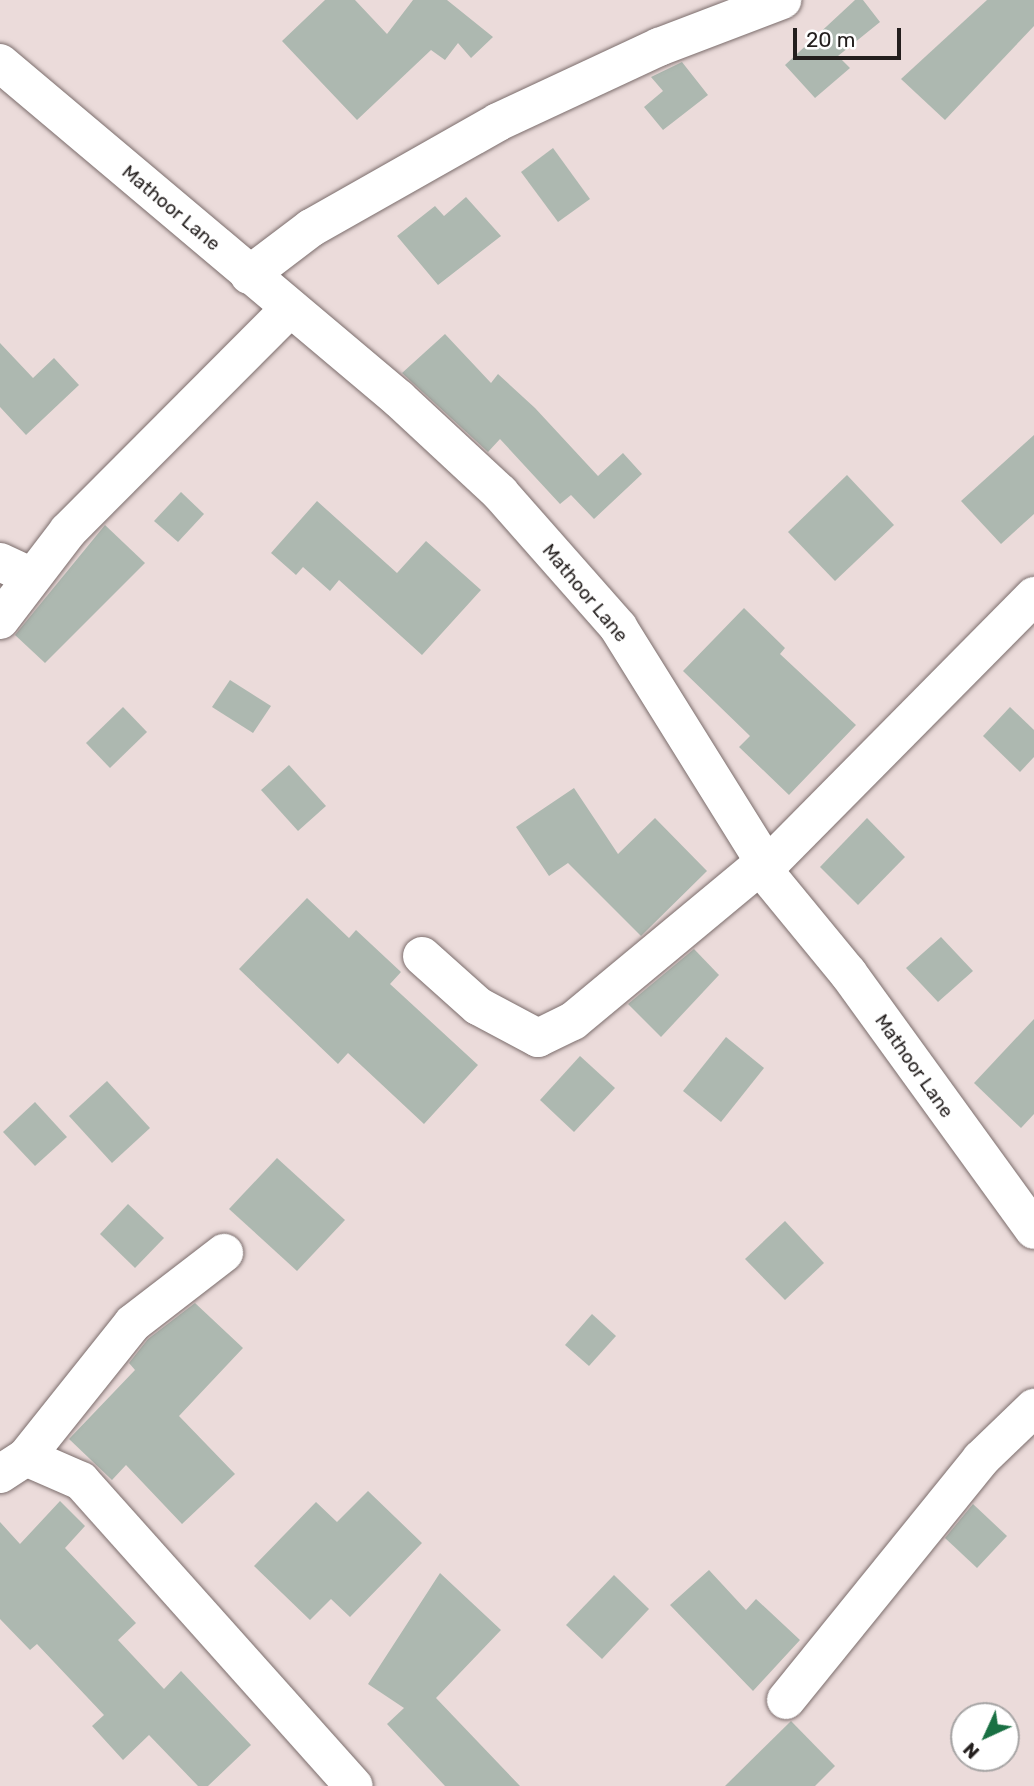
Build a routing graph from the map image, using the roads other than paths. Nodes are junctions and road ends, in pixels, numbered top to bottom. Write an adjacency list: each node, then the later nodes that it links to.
1 (782, 0): 3 (street)
2 (0, 63): 3 (street, Mathoor Lane)
3 (249, 275): 4 (street, Mathoor Lane)
4 (289, 309): 5 (street); 8 (street, Mathoor Lane)
5 (16, 569): 7 (street)
6 (1034, 596): 8 (street)
7 (0, 620)
8 (764, 866): 9 (street); 10 (street, Mathoor Lane)
9 (422, 957)
10 (1034, 1230)
11 (224, 1253): 13 (street)
12 (1034, 1408): 14 (street)
13 (13, 1466): 15 (street)
14 (786, 1700)
15 (354, 1786)

